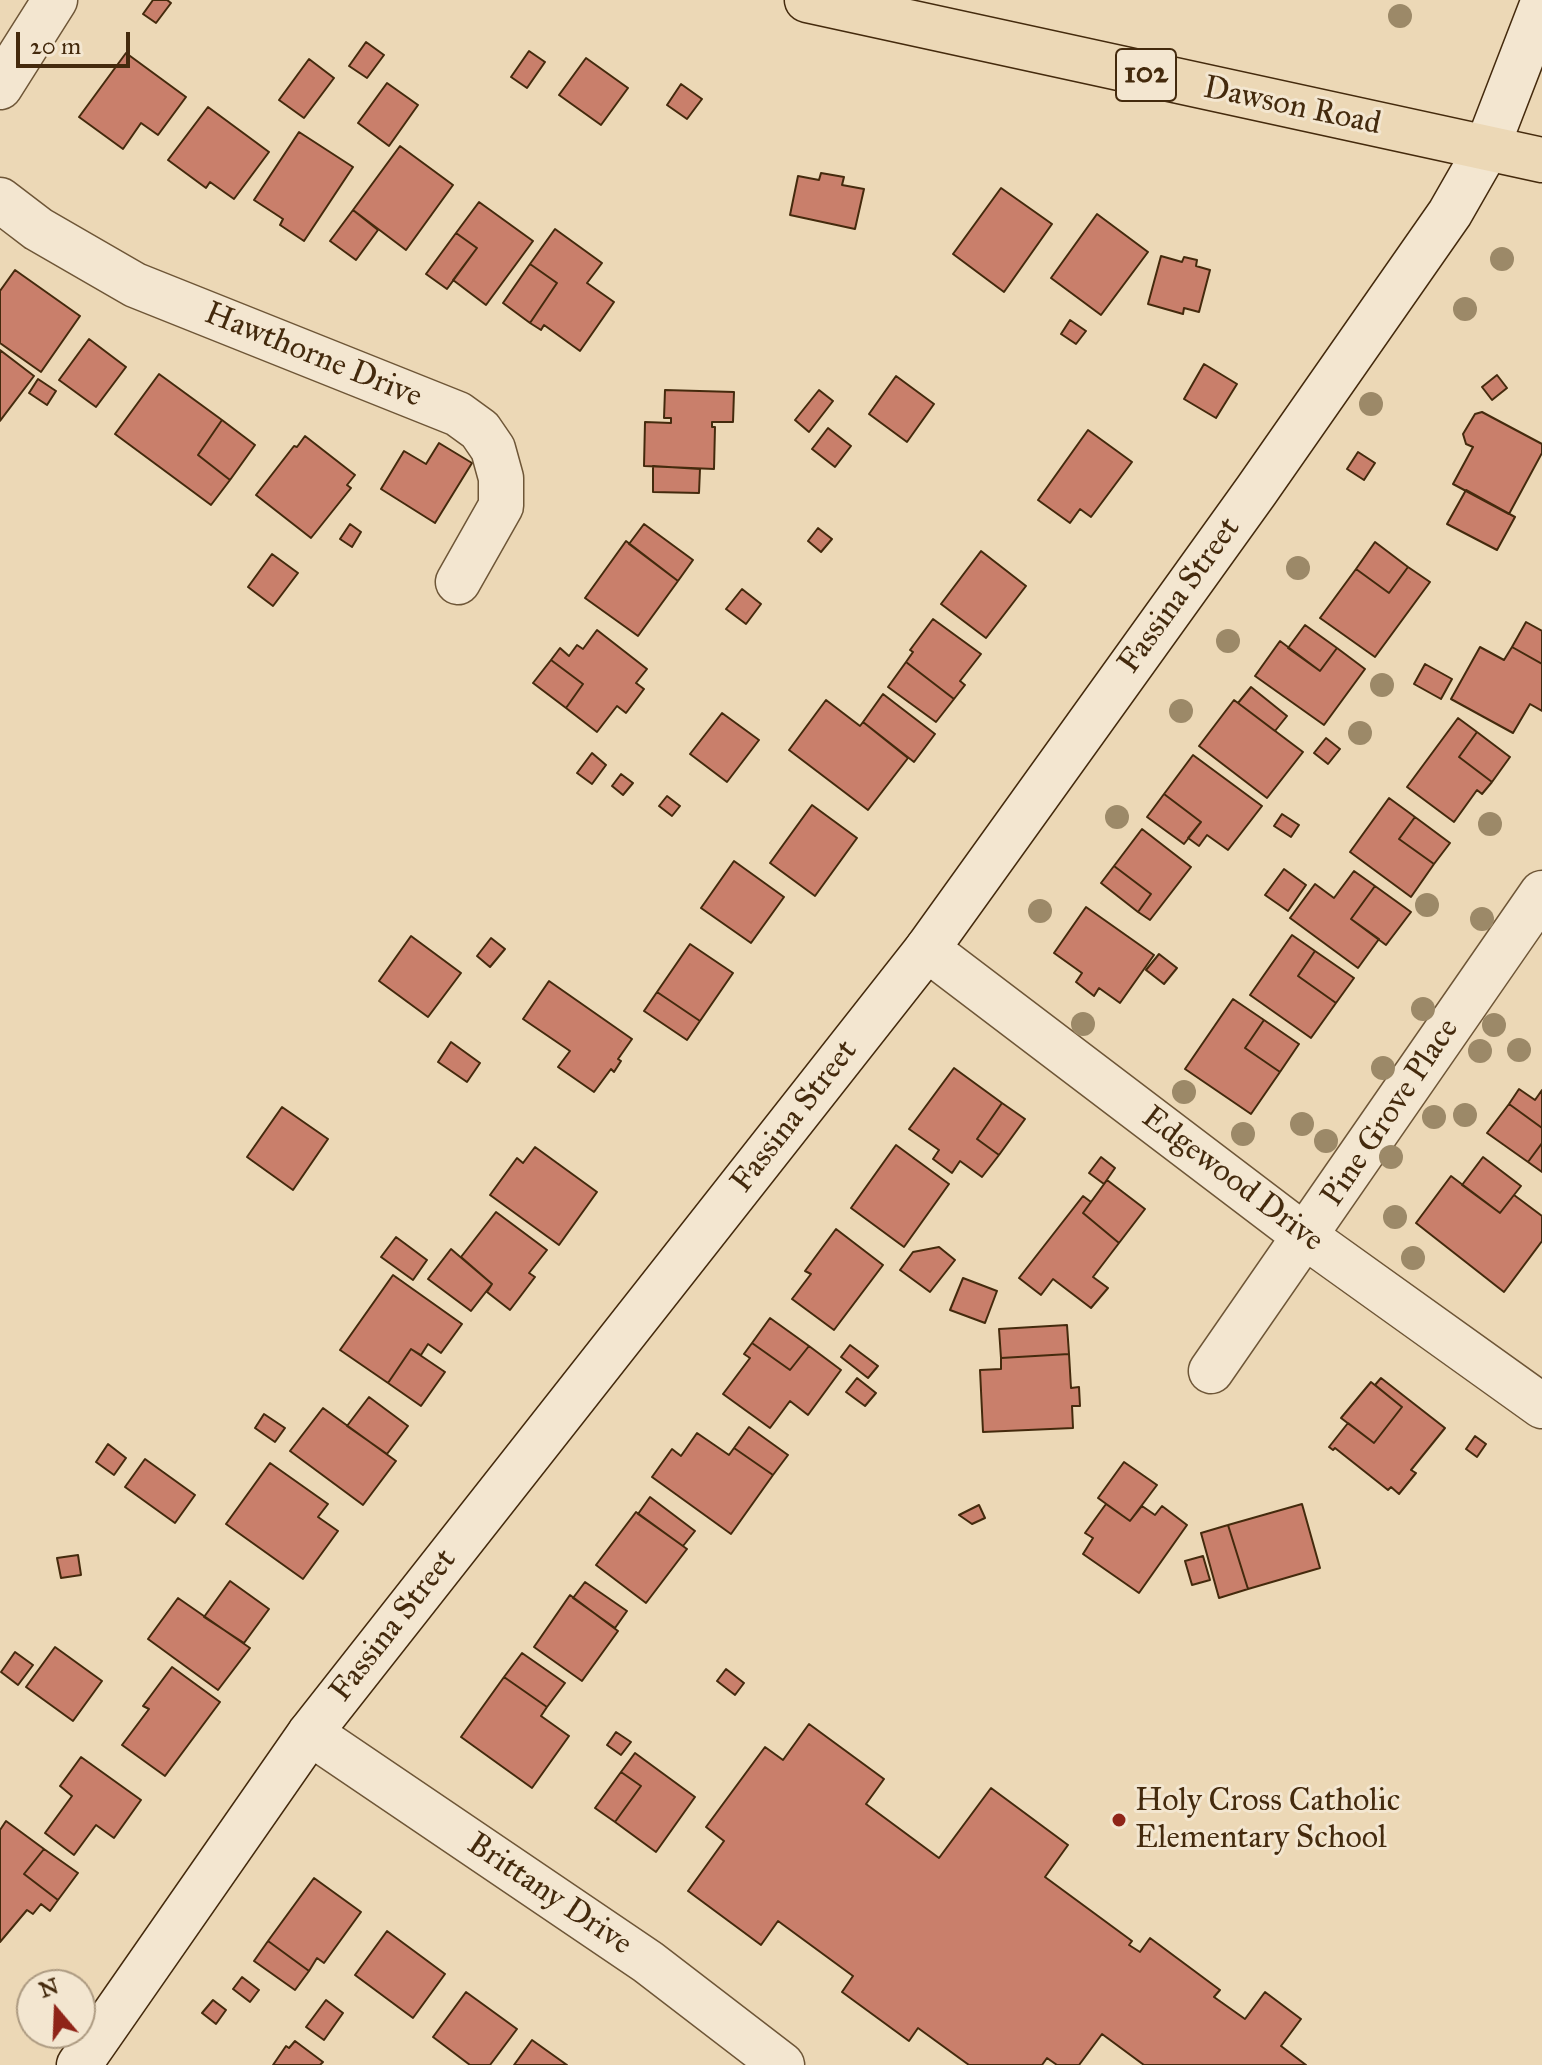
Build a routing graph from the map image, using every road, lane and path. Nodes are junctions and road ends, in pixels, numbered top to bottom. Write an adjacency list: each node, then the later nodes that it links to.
1 (55, 0): 4 (street)
2 (807, 0): 5 (main road, Dawson Road / 102)
3 (1542, 5): 5 (street, Fassina Street)
4 (0, 87)
5 (1486, 150): 6 (main road, Dawson Road / 102); 10 (street, Fassina Street)
6 (1542, 160)
7 (0, 200): 8 (street, Hawthorne Drive)
8 (458, 582)
9 (1542, 893): 11 (street, Pine Grove Place)
10 (927, 949): 11 (street, Edgewood Drive); 14 (street, Fassina Street)
11 (1306, 1237): 12 (street, Pine Grove Place); 13 (street, Edgewood Drive)
12 (1211, 1371)
13 (1542, 1406)
14 (310, 1733): 15 (street, Fassina Street); 16 (street, Brittany Drive)
15 (79, 2065)
16 (782, 2065)

